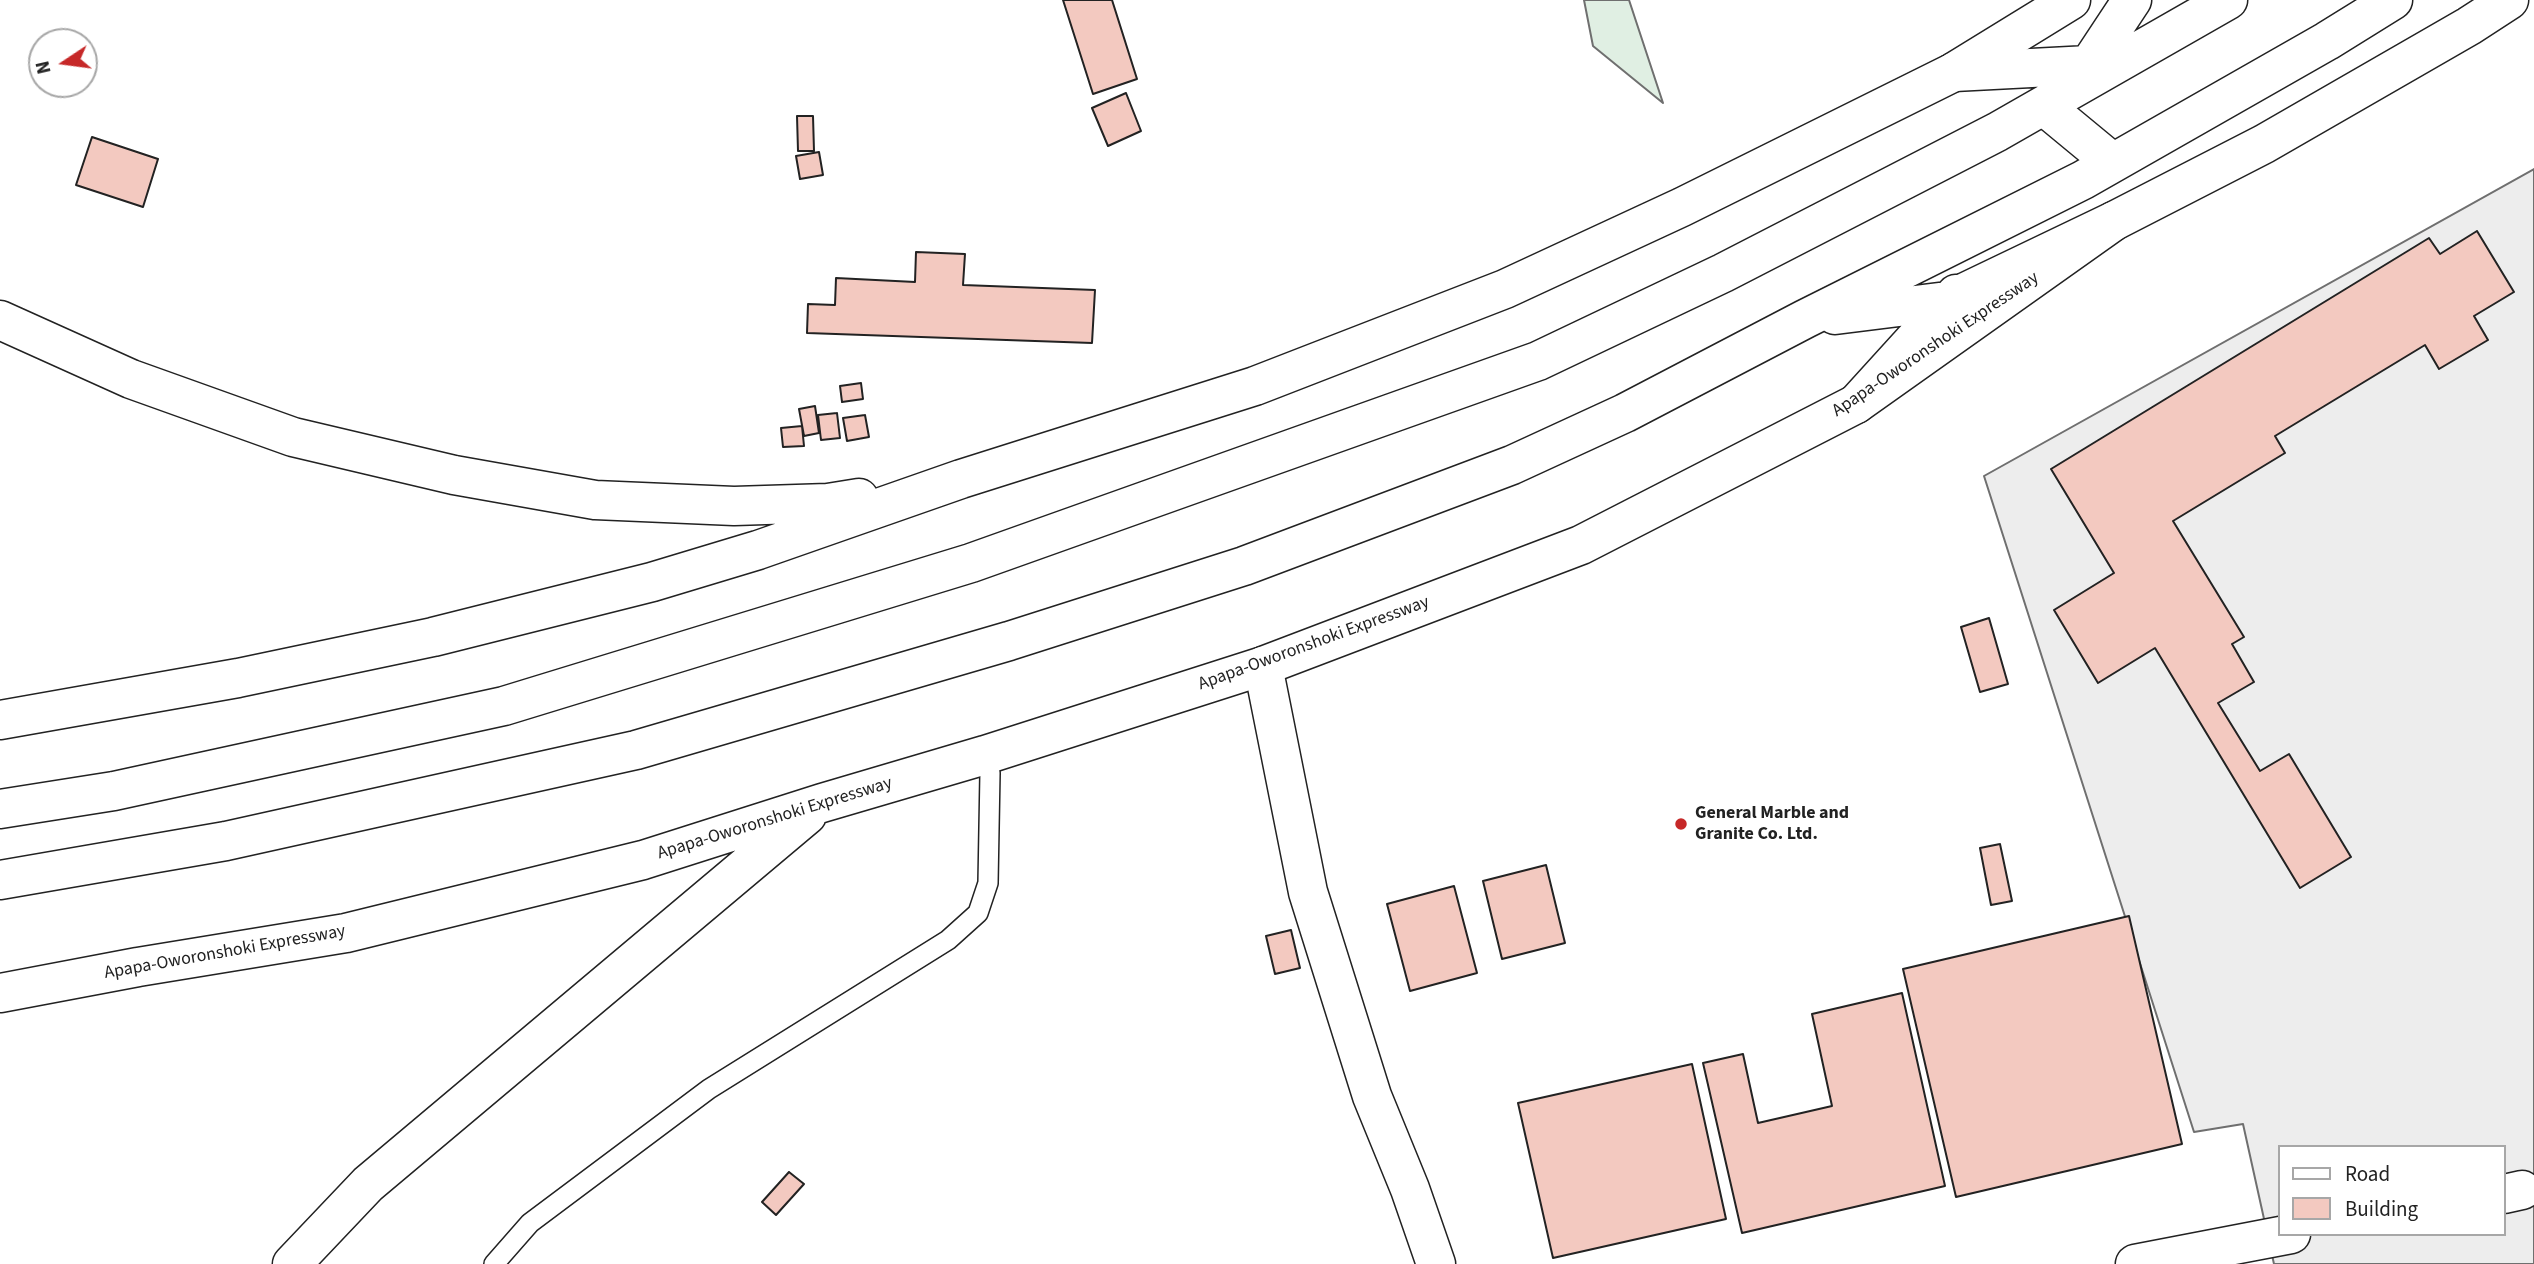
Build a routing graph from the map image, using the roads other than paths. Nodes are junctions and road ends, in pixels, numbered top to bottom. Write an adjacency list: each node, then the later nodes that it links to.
1 (2071, 0): 7 (main road)
2 (2132, 0): 6 (main road)
3 (2393, 0): 10 (main road)
4 (2509, 0): 11 (main road, Apapa-Oworonshoki Expressway)
5 (2214, 9): 6 (main road); 8 (main road)
6 (2088, 65): 7 (main road); 9 (main road)
7 (1954, 72): 16 (main road)
8 (2044, 106): 9 (main road); 10 (main road)
9 (1997, 132): 21 (main road)
10 (2098, 172): 12 (main road); 13 (main road)
11 (2114, 221): 12 (main road); 15 (main road, Apapa-Oworonshoki Expressway)
12 (1947, 301): 13 (main road); 15 (main road)
13 (1805, 319): 22 (main road)
14 (0, 320): 16 (main road)
15 (1856, 404): 17 (main road, Apapa-Oworonshoki Expressway)
16 (961, 479): 18 (main road)
17 (1263, 666): 19 (main road, Apapa-Oworonshoki Expressway); 27 (main road)
18 (0, 720)
19 (985, 755): 20 (main road, Apapa-Oworonshoki Expressway); 26 (lane)
20 (822, 803): 23 (main road, Apapa-Oworonshoki Expressway); 25 (main road)
21 (0, 808)
22 (0, 880)
23 (0, 993)
24 (2281, 1236): 28 (main road)
25 (292, 1264)
26 (494, 1264)
27 (1436, 1264)
28 (2136, 1264)

